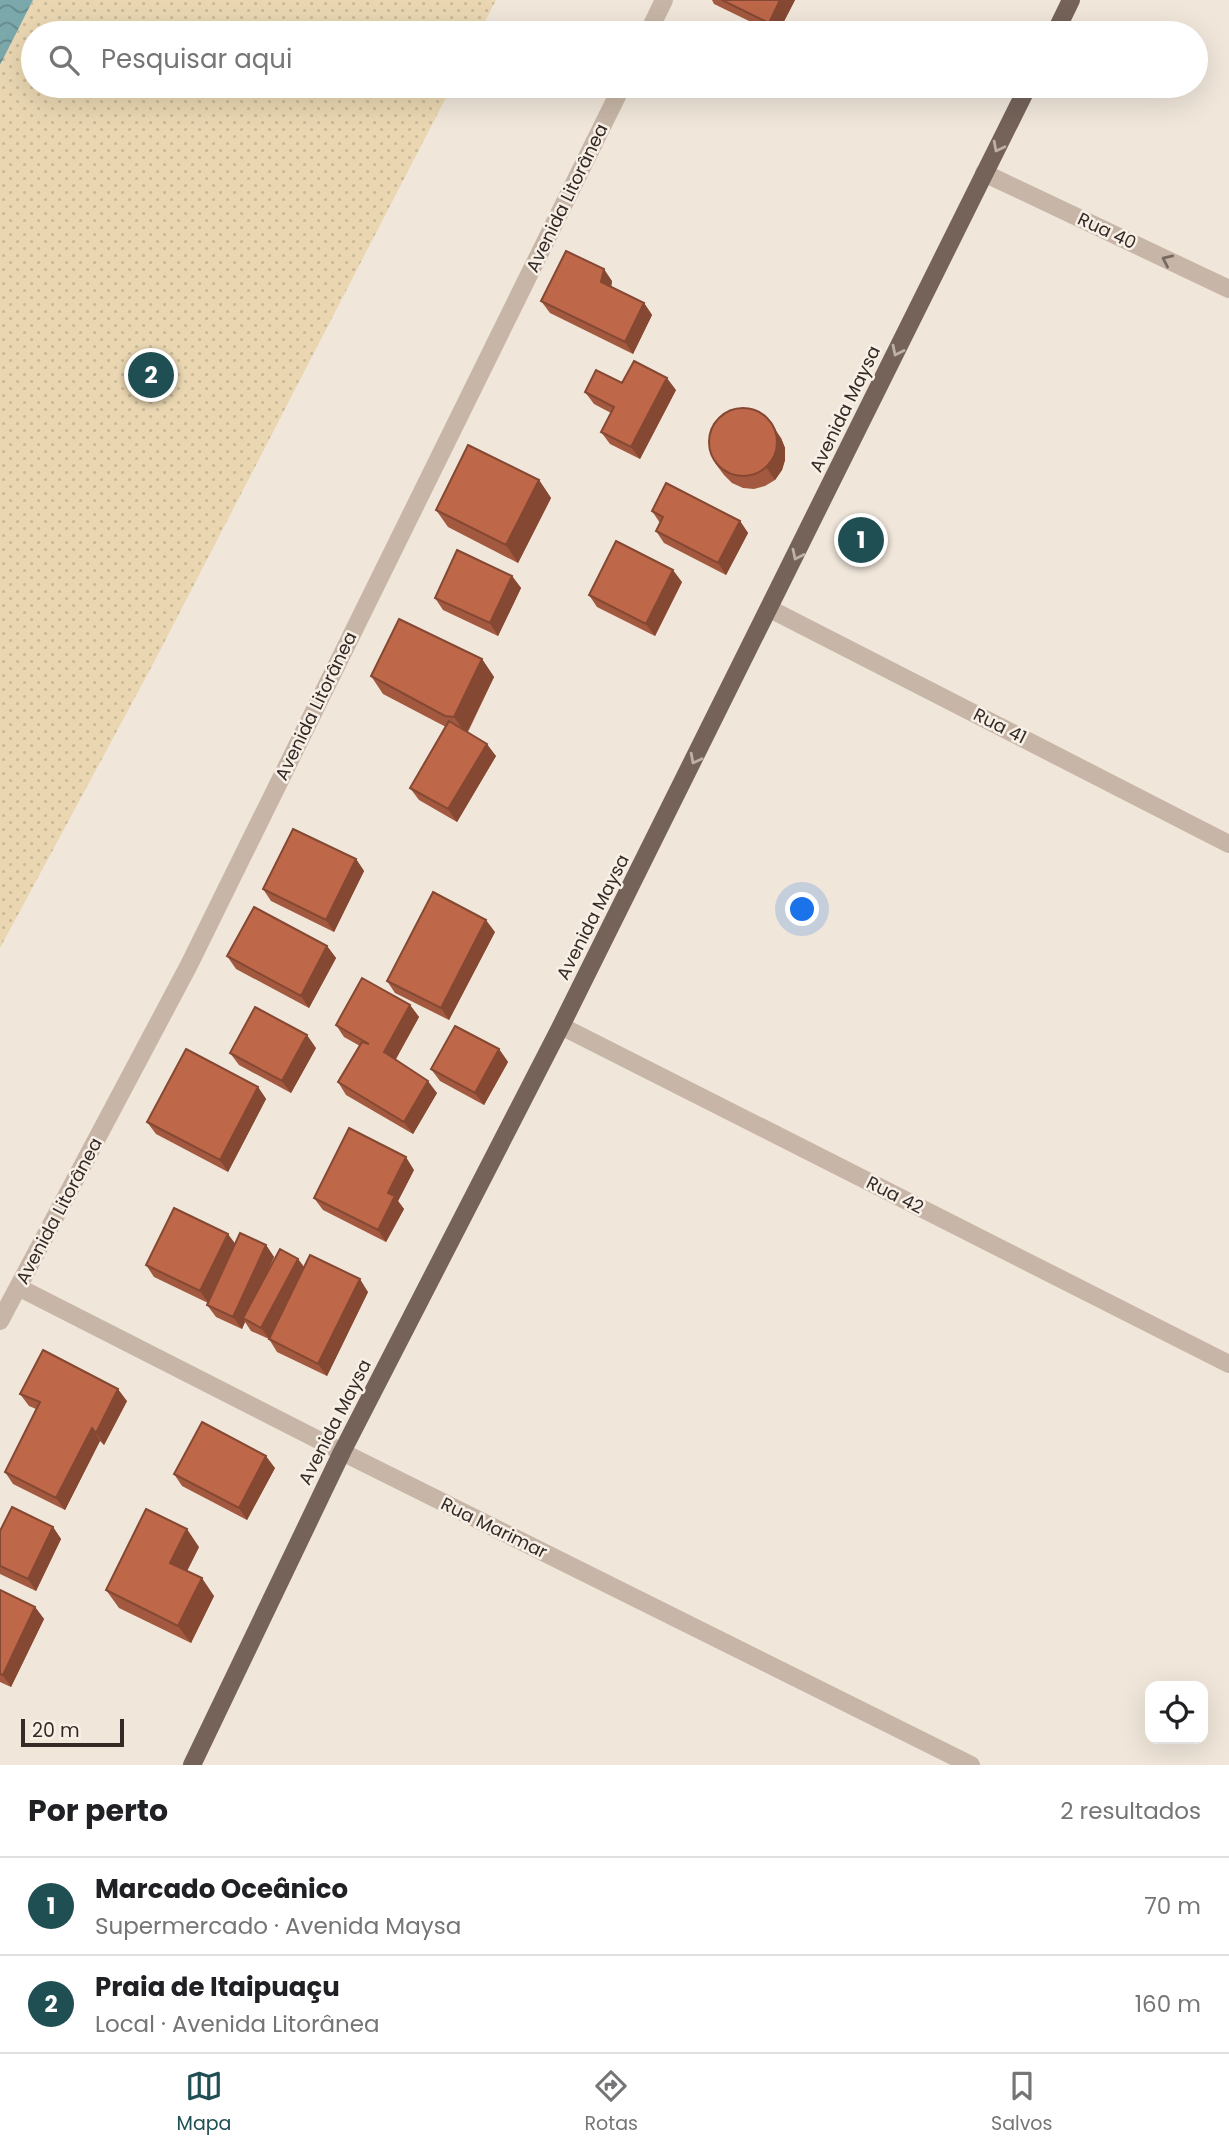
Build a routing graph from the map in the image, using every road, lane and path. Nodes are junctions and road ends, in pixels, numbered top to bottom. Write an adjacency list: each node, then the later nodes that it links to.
1 (664, 0): 3 (street)
2 (1071, 0): 4 (main road)
3 (654, 21)
4 (1061, 21)
5 (616, 98): 12 (street, Avenida Litorânea)
6 (1022, 98): 7 (main road, Avenida Maysa, one-way to 7)
7 (984, 173): 8 (street, Rua 40, one-way to 7); 9 (main road, Avenida Maysa, one-way to 9)
8 (1229, 289)
9 (770, 609): 10 (street, Rua 41); 11 (main road, Avenida Maysa, one-way to 11)
10 (1229, 844)
11 (561, 1026): 14 (street, Rua 42); 15 (main road, Avenida Maysa)
12 (18, 1287): 13 (street, Avenida Litorânea); 15 (street, Rua Marimar)
13 (0, 1321)
14 (1229, 1364)
15 (342, 1452): 16 (main road, Avenida Maysa); 17 (street, Rua Marimar)
16 (192, 1765)
17 (971, 1765)

